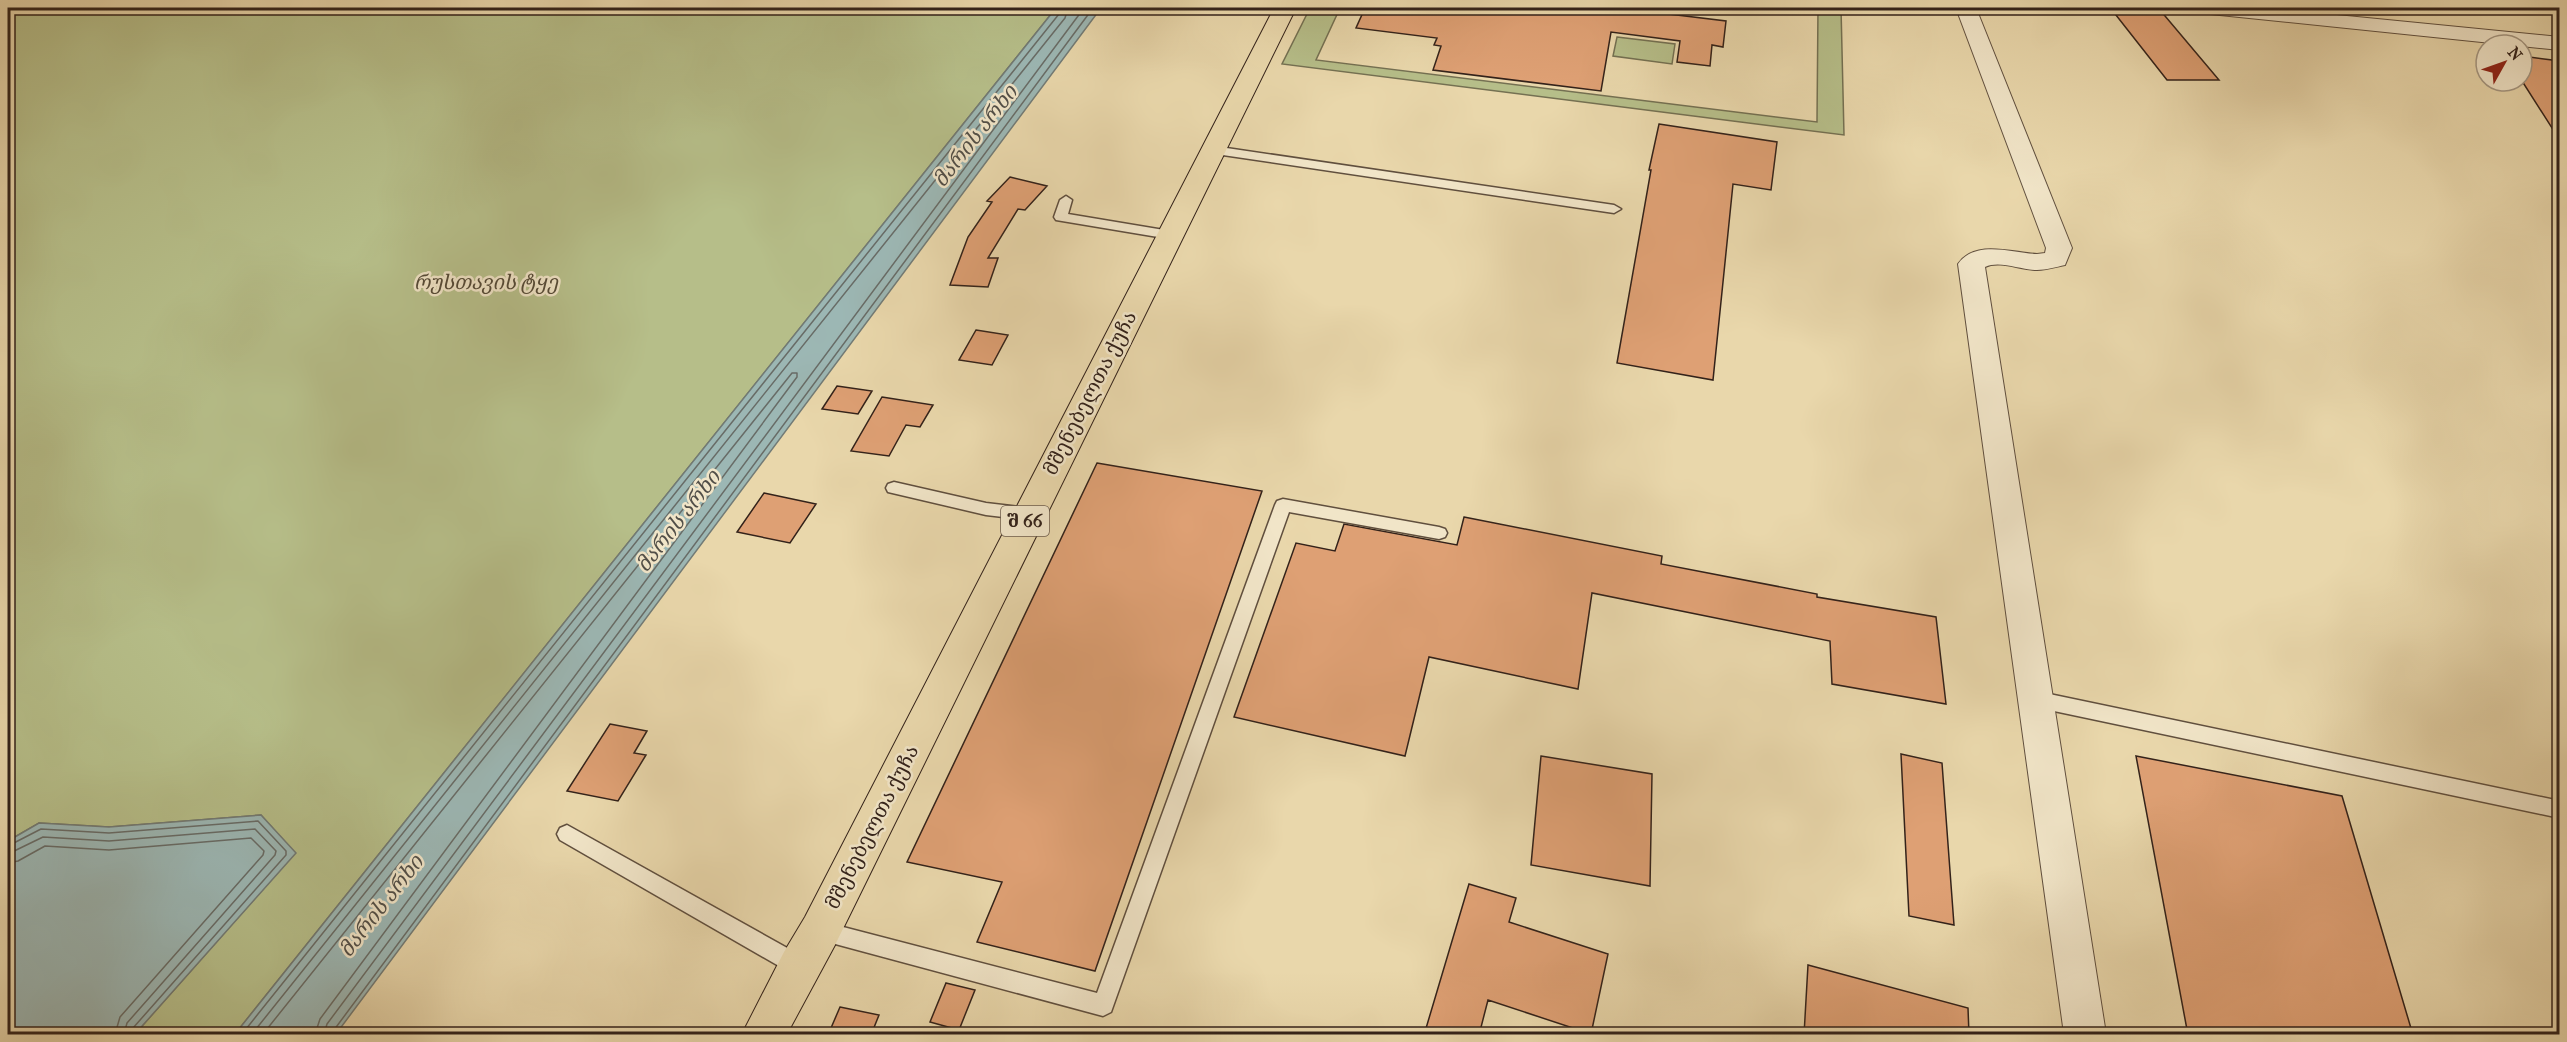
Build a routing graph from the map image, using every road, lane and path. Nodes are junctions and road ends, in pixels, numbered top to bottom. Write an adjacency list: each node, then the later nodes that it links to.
1 (1285, 8): 5 (main road, მშენებელთა ქუჩა / შ 66)
2 (1966, 8): 12 (street)
3 (2210, 8): 4 (street)
4 (2559, 44)
5 (1213, 150): 7 (lane); 8 (main road, მშენებელთა ქუჩა / შ 66)
6 (1066, 200): 8 (lane)
7 (1614, 209)
8 (1170, 236): 10 (main road, მშენებელთა ქუჩა / შ 66)
9 (894, 488): 10 (lane)
10 (1029, 514): 15 (main road, მშენებელთა ქუჩა / შ 66)
11 (1439, 533): 15 (lane)
12 (2035, 699): 13 (lane); 18 (street)
13 (2559, 810)
14 (567, 834): 16 (lane)
15 (820, 931): 16 (main road, მშენებელთა ქუჩა / შ 66)
16 (799, 966): 17 (main road, მშენებელთა ქუჩა / შ 66)
17 (764, 1035)
18 (2085, 1035)

